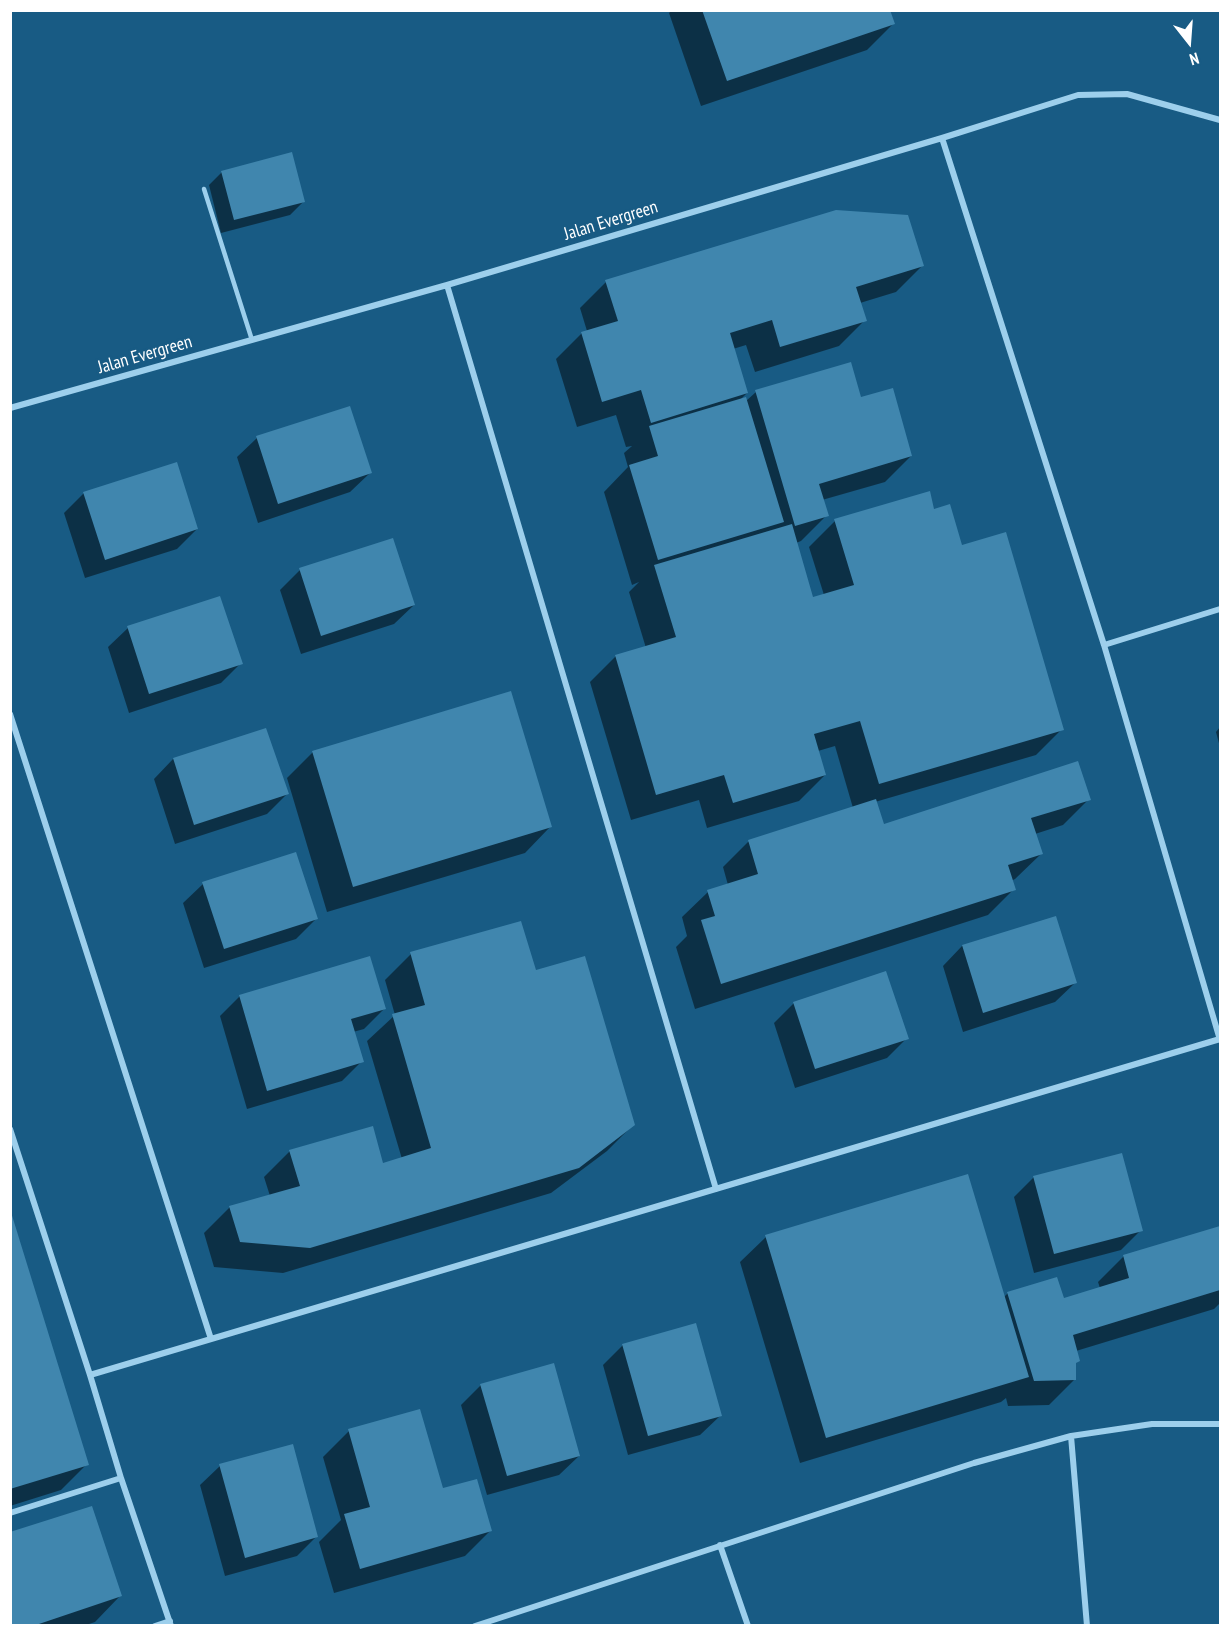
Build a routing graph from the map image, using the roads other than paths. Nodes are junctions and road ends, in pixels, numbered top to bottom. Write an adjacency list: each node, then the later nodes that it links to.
1 (1221, 120): 2 (street, Jalan Evergreen)
2 (942, 138): 4 (street, Jalan Evergreen); 8 (street)
3 (204, 189): 5 (lane)
4 (447, 285): 5 (street, Jalan Evergreen); 12 (street)
5 (252, 340): 6 (street, Jalan Evergreen)
6 (10, 408)
7 (1221, 609): 8 (street)
8 (1104, 645): 10 (street)
9 (10, 714): 13 (street)
10 (1220, 1039): 12 (street)
11 (10, 1129): 14 (street)
12 (716, 1189): 13 (street)
13 (211, 1340): 14 (street)
14 (90, 1375): 17 (street)
15 (1221, 1424): 16 (street)
16 (1071, 1436): 19 (street); 24 (street)
17 (121, 1478): 18 (street); 20 (street)
18 (10, 1513)
19 (720, 1545): 22 (street); 23 (street)
20 (171, 1623): 21 (street)
21 (155, 1626)
22 (475, 1626)
23 (748, 1626)
24 (1087, 1626)

